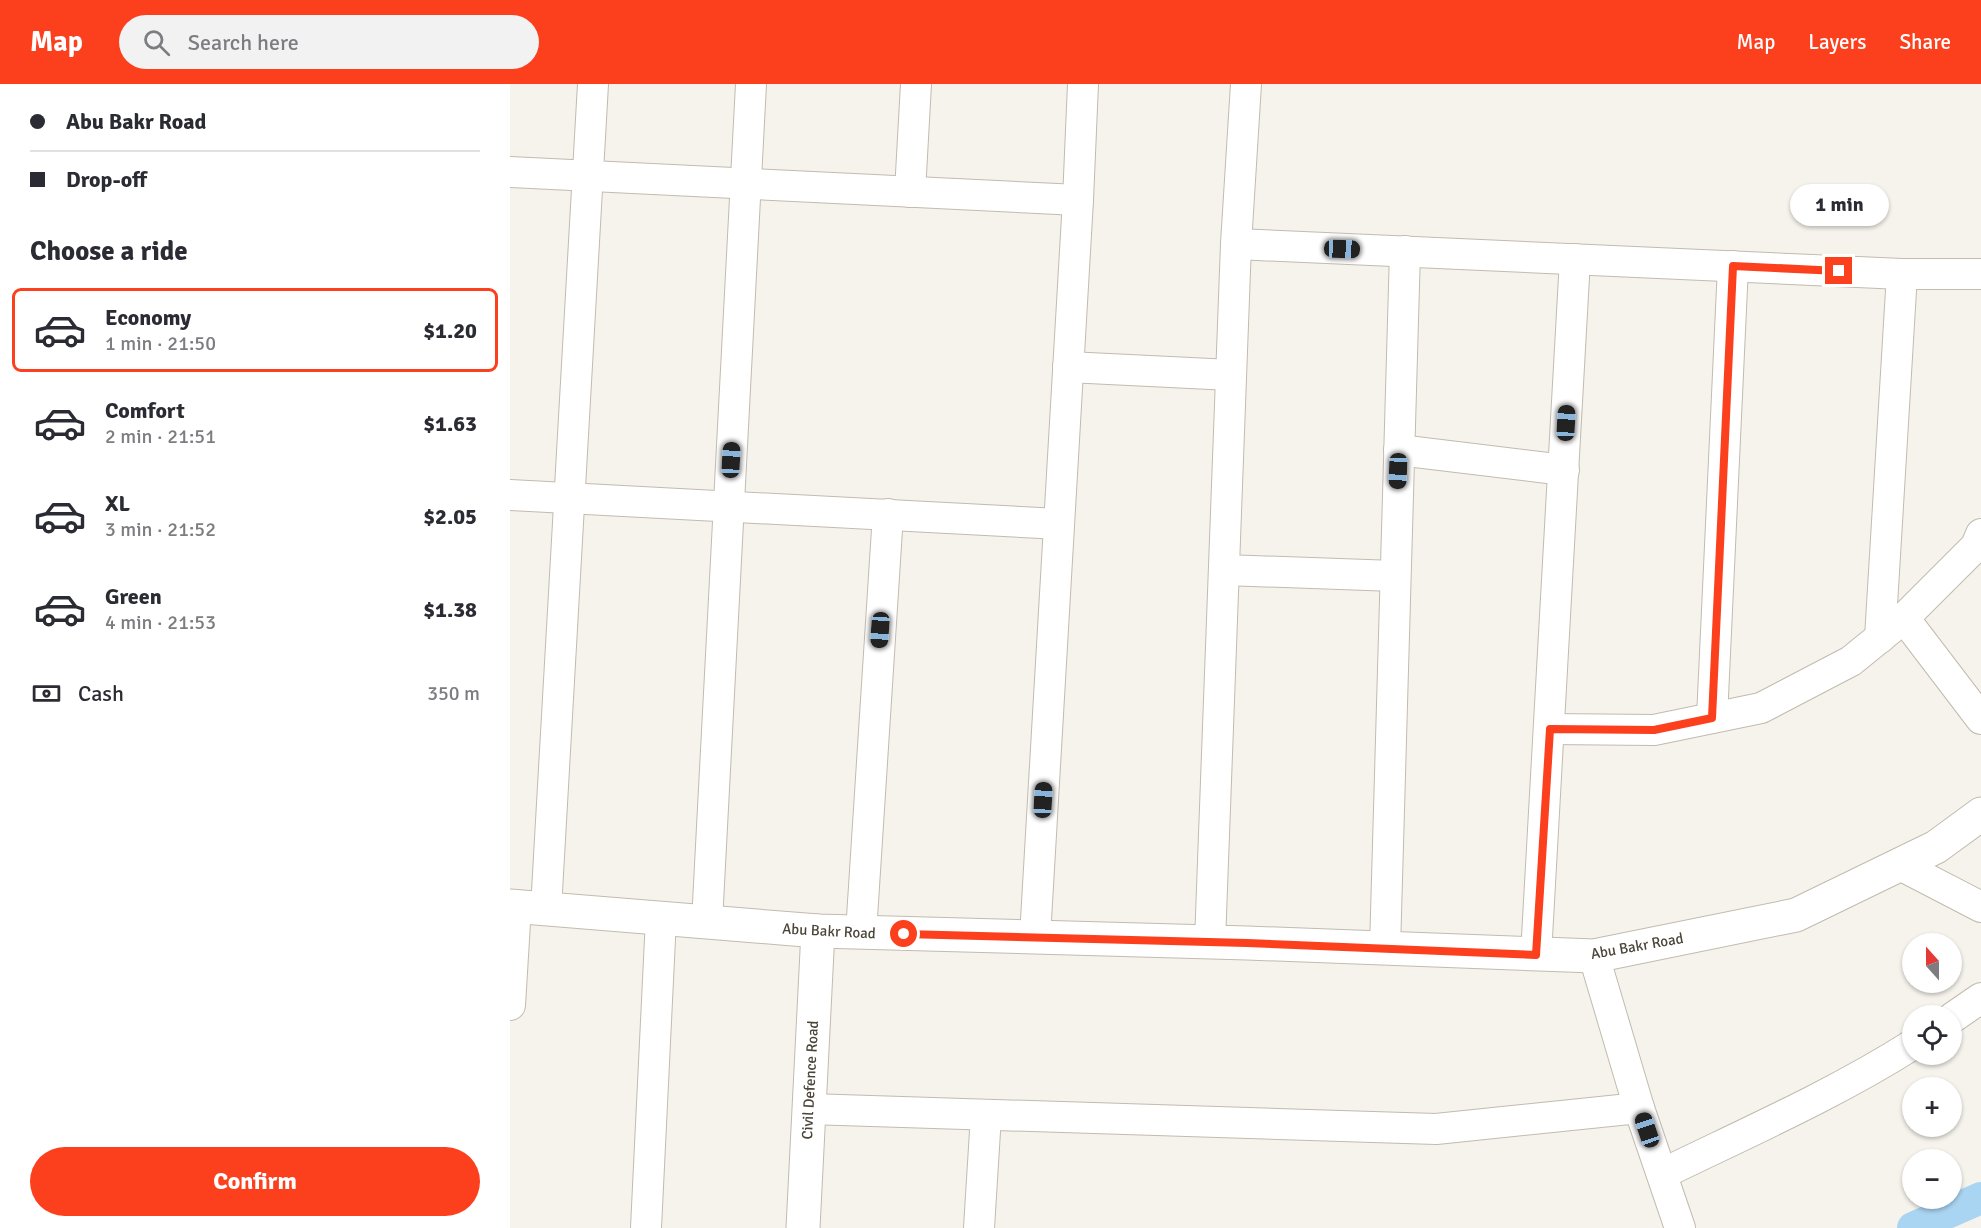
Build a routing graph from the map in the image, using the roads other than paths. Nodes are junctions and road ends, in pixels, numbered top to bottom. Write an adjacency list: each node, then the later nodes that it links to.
1 (593, 84): 7 (street)
2 (751, 84): 8 (street)
3 (916, 84): 9 (street)
4 (1083, 84): 10 (street)
5 (1246, 84): 11 (street)
6 (510, 172): 7 (street)
7 (587, 176): 8 (street); 22 (street)
8 (745, 184): 9 (street); 23 (street)
9 (910, 192): 10 (street)
10 (1078, 200): 17 (street)
11 (1236, 244): 12 (street); 18 (street)
12 (1405, 252): 13 (street); 19 (street)
13 (1575, 259): 14 (street); 20 (street)
14 (1733, 266): 15 (street); 31 (street)
15 (1902, 274): 16 (street); 30 (street)
16 (1981, 274)
17 (1068, 367): 18 (street); 25 (street)
18 (1231, 375): 27 (street)
19 (1399, 450): 20 (street); 28 (street)
20 (1564, 470): 33 (street)
21 (510, 495): 22 (street)
22 (569, 498): 23 (street); 36 (street)
23 (729, 506): 24 (street); 39 (street)
24 (888, 514): 25 (street); 41 (street)
25 (1059, 524): 42 (street)
26 (1981, 534): 29 (street)
27 (1224, 570): 28 (street); 43 (street)
28 (1395, 576): 44 (street)
29 (1904, 618): 30 (street); 32 (street)
30 (1880, 638): 31 (street)
31 (1712, 718): 33 (street)
32 (1981, 719)
33 (1550, 729): 45 (street)
34 (1981, 814): 35 (street, Abu Bakr Road)
35 (1900, 865): 37 (street); 46 (street, Abu Bakr Road)
36 (524, 907): 38 (street, Abu Bakr Road); 48 (street)
37 (1981, 907)
38 (661, 918): 39 (street, Abu Bakr Road); 55 (street)
39 (707, 922): 40 (street, Abu Bakr Road)
40 (818, 931): 41 (street, Abu Bakr Road); 52 (street, Civil Defence Road)
41 (861, 933): 42 (street, Abu Bakr Road)
42 (1035, 937): 43 (street, Abu Bakr Road)
43 (1210, 942): 44 (street, Abu Bakr Road)
44 (1385, 949): 45 (street, Abu Bakr Road)
45 (1536, 955): 46 (street, Abu Bakr Road)
46 (1594, 956): 51 (street)
47 (1981, 998): 49 (street)
48 (510, 1005)
49 (1962, 1011)
50 (1902, 1052): 54 (street)
51 (1639, 1108): 53 (street); 54 (street)
52 (809, 1109): 53 (street); 56 (street, Civil Defence Road)
53 (986, 1115): 57 (street)
54 (1662, 1174): 58 (street)
55 (646, 1228)
56 (803, 1228)
57 (979, 1228)
58 (1680, 1228)

